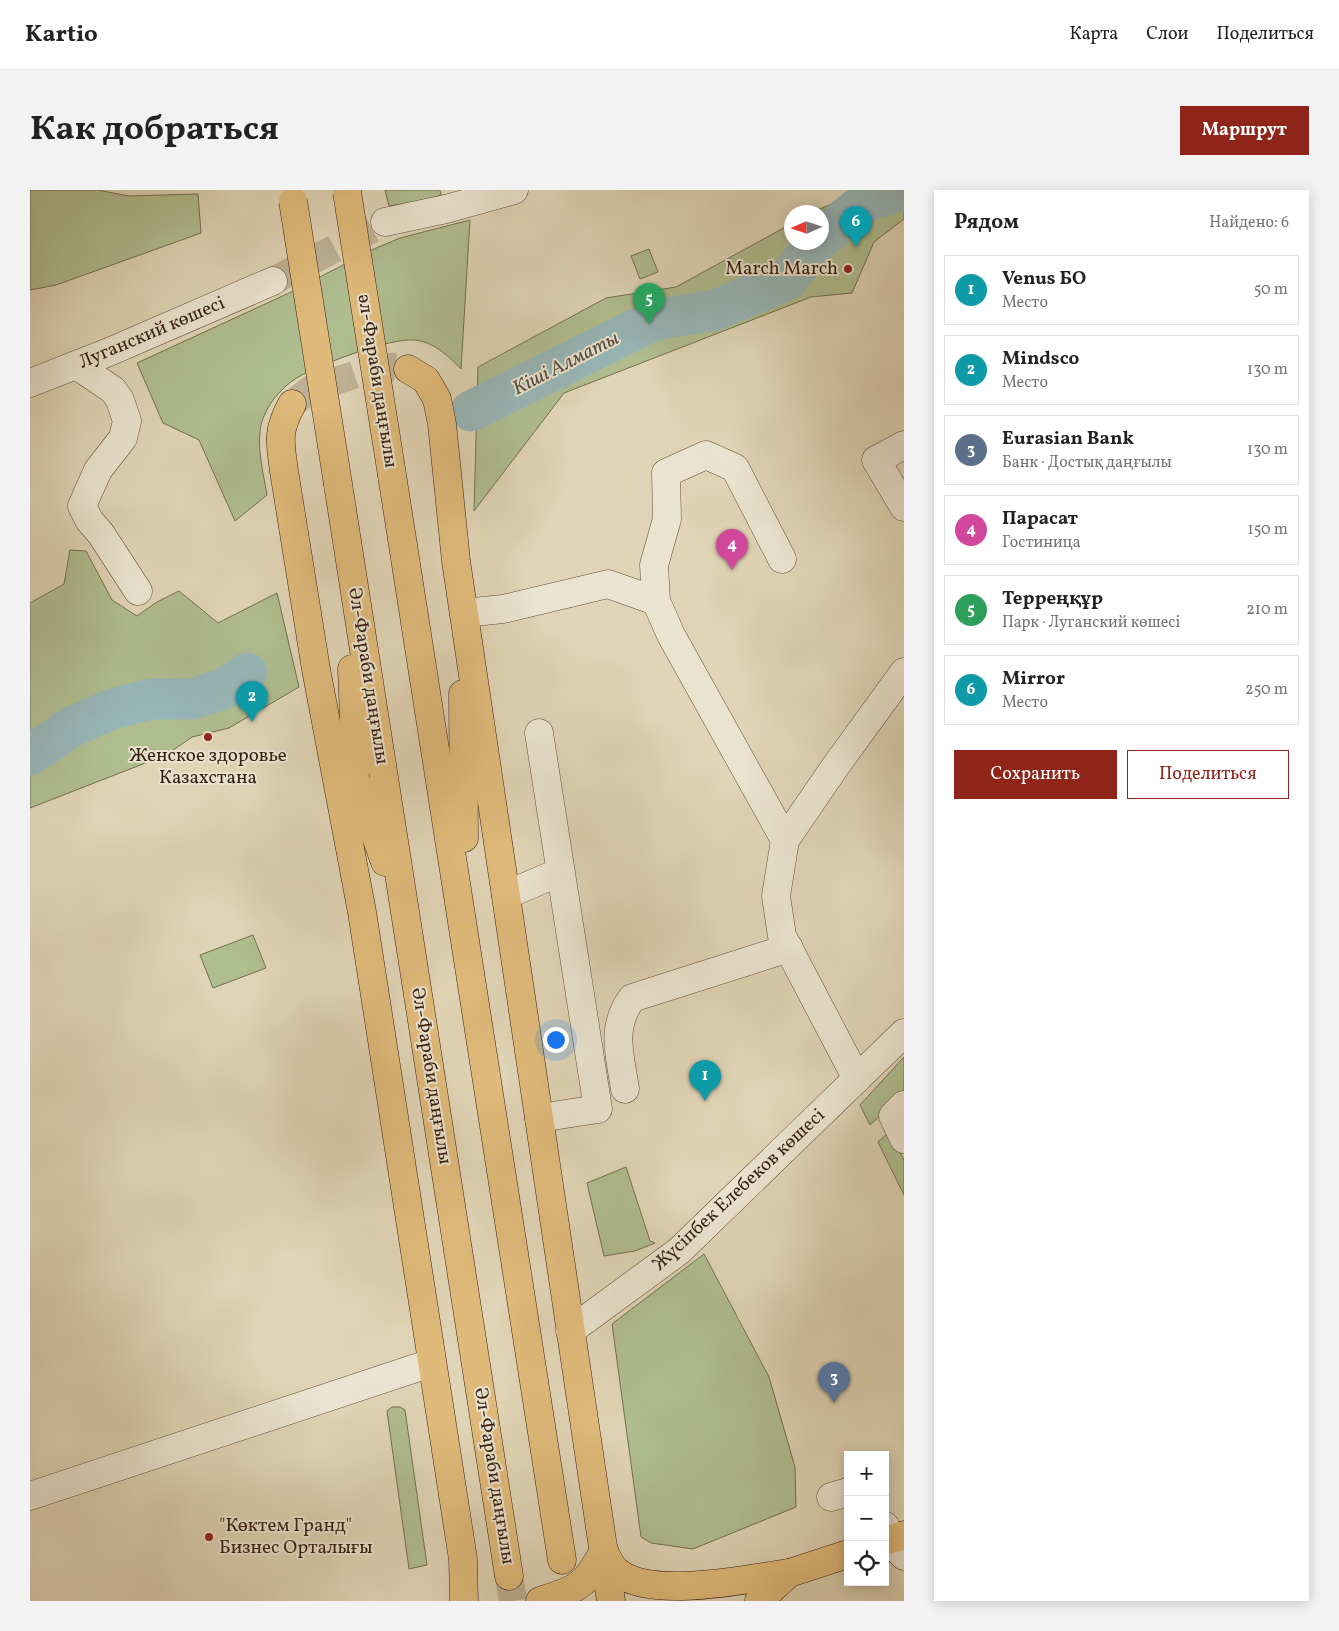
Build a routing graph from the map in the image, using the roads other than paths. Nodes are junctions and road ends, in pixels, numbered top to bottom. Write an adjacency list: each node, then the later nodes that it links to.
1 (514, 190): 4 (street)
2 (347, 191): 13 (main road, әл-Фараби даңғылы, bridge)
3 (292, 195): 14 (main road, әл-Фараби даңғылы, bridge)
4 (385, 222)
5 (273, 281): 6 (street, Луганский көшесі)
6 (76, 365): 8 (street, Луганский көшесі); 15 (street)
7 (408, 369): 17 (main road)
8 (30, 383)
9 (292, 404): 18 (main road)
10 (904, 445): 11 (street)
11 (904, 507)
12 (782, 559): 16 (street)
13 (407, 571): 21 (main road); 28 (main road)
14 (352, 576): 22 (main road); 30 (main road, Әл-Фараби даңғылы)
15 (138, 591)
16 (656, 601): 17 (street); 23 (street)
17 (464, 613): 21 (main road); 25 (main road)
18 (316, 669): 22 (main road); 26 (main road)
19 (904, 672): 23 (street)
20 (538, 733): 24 (street)
21 (462, 744): 25 (main road); 28 (main road)
22 (356, 779): 26 (main road); 30 (main road)
23 (786, 840): 27 (street)
24 (560, 872): 25 (street); 34 (street)
25 (506, 895): 34 (main road)
26 (362, 912): 37 (main road)
27 (789, 948): 31 (street); 32 (street)
28 (479, 1027): 41 (main road)
29 (904, 1033): 31 (street, Жүсіпбек Елебеков көшесі)
30 (425, 1036): 43 (main road, Әл-Фараби даңғылы)
31 (857, 1079): 36 (street, Жүсіпбек Елебеков көшесі)
32 (625, 1089)
33 (904, 1105): 35 (street)
34 (539, 1118): 36 (main road)
35 (904, 1139)
36 (570, 1331): 39 (main road)
37 (431, 1363): 38 (street); 44 (main road)
38 (30, 1496)
39 (604, 1550): 42 (main road); 45 (main road); 46 (main road)
40 (844, 1555): 42 (main road)
41 (562, 1560)
42 (789, 1574): 47 (main road); 48 (main road)
43 (509, 1576)
44 (465, 1600)
45 (540, 1601)
46 (611, 1601)
47 (707, 1601)
48 (759, 1601)

